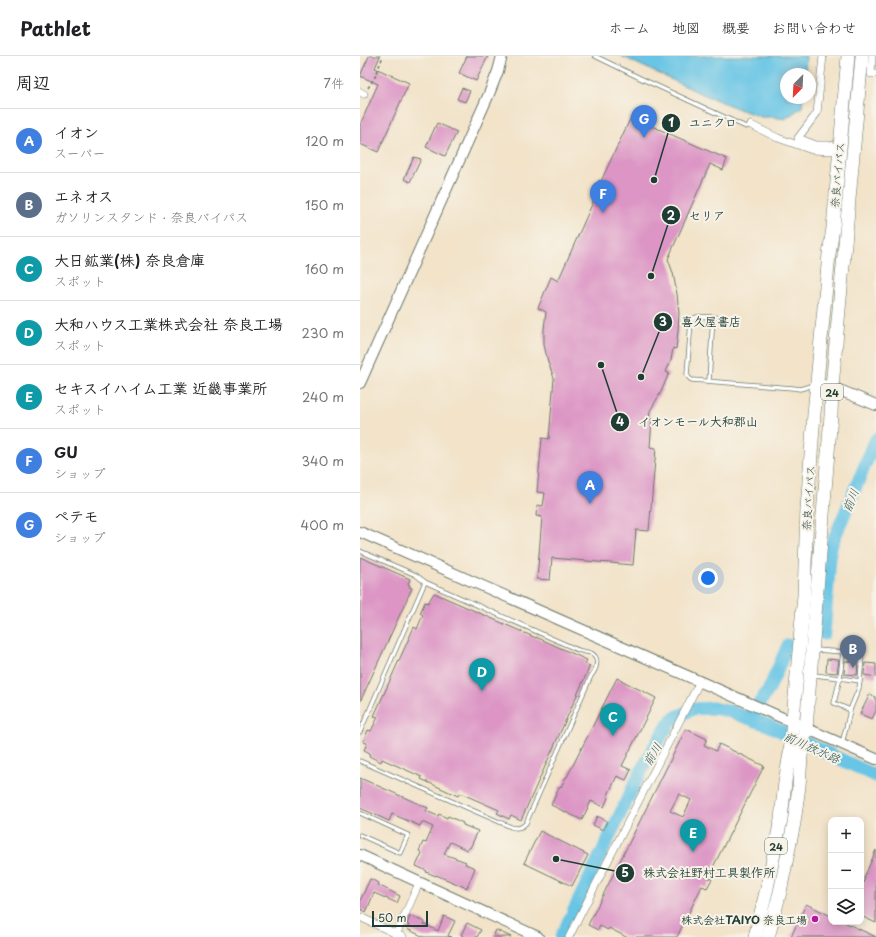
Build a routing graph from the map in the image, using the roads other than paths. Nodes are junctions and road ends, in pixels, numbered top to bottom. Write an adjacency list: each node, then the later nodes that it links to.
1 (502, 56): 12 (street)
2 (595, 56): 8 (lane)
3 (823, 56): 8 (street)
4 (848, 56): 13 (highway, 奈良バイパス / 24)
5 (862, 56): 14 (highway, 奈良バイパス / 24)
6 (872, 56): 7 (street)
7 (876, 74)
8 (751, 125)
9 (713, 317): 10 (lane); 11 (lane); 11 (lane)
10 (725, 318)
11 (709, 381): 13 (lane)
12 (360, 383)
13 (818, 384): 14 (street); 26 (highway, 奈良バイパス / 24)
14 (832, 387): 15 (street); 19 (highway, 奈良バイパス / 24)
15 (876, 405)
16 (360, 532): 23 (street)
17 (360, 551): 18 (lane)
18 (425, 582): 27 (lane); 32 (lane)
19 (812, 650): 20 (lane); 21 (highway, 奈良バイパス / 24)
20 (843, 652): 22 (lane); 24 (lane)
21 (810, 675): 22 (lane); 28 (highway, 奈良バイパス / 24)
22 (840, 678): 24 (lane); 25 (lane)
23 (700, 681): 26 (street); 40 (street)
24 (860, 681): 25 (lane)
25 (850, 710): 29 (lane)
26 (792, 727): 28 (street); 30 (highway, 奈良バイパス / 24)
27 (360, 732)
28 (805, 733): 29 (street); 30 (highway, 奈良バイパス / 24)
29 (842, 744): 31 (street)
30 (796, 755): 41 (highway, 奈良バイパス / 24); 42 (highway, 奈良バイパス / 24)
31 (876, 759)
32 (360, 760)
33 (360, 813): 34 (lane)
34 (360, 835)
35 (360, 855): 36 (street)
36 (419, 882): 38 (street); 39 (street)
37 (360, 917): 38 (street)
38 (398, 936)
39 (538, 937)
40 (569, 937)
41 (755, 937)
42 (768, 937)

